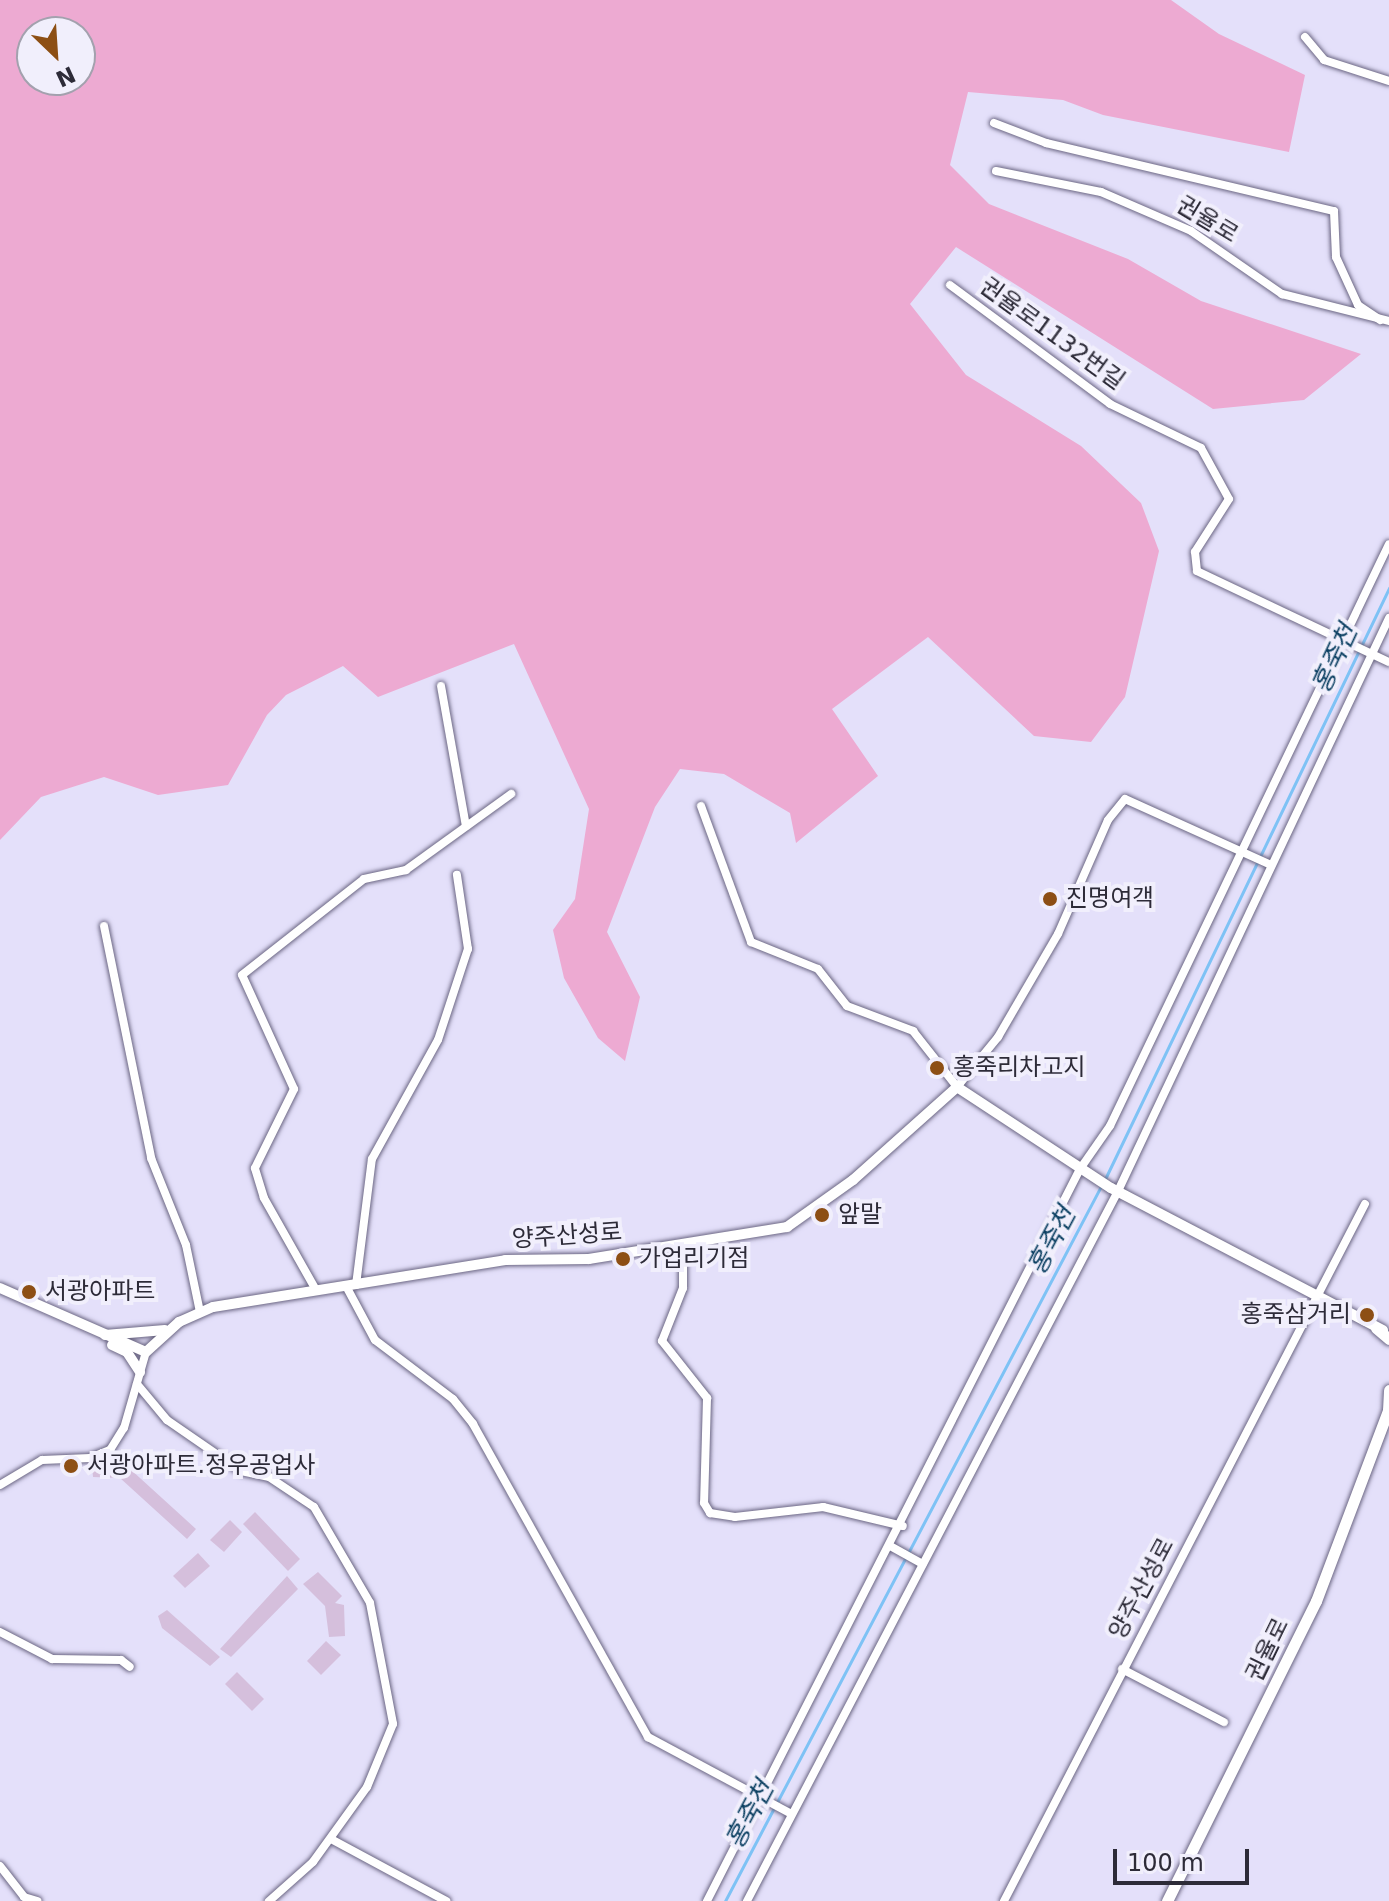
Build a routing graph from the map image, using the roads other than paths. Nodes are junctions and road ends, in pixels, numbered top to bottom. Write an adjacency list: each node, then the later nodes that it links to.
1 (1305, 37): 2 (street)
2 (1389, 81)
3 (994, 123): 6 (street)
4 (996, 171): 6 (street, 권율로)
5 (950, 285): 9 (street, 권율로1132번길)
6 (1384, 321)
7 (1389, 544): 9 (street)
8 (1389, 618): 10 (street)
9 (1344, 640): 10 (street); 16 (street)
10 (1373, 653): 11 (street); 17 (street)
11 (1389, 662)
12 (441, 686): 15 (street)
13 (511, 794): 15 (street)
14 (701, 806): 20 (street)
15 (466, 826): 27 (street)
16 (1241, 852): 17 (street); 20 (street, 양주산성로); 21 (street)
17 (1271, 865): 22 (street)
18 (457, 875): 25 (street)
19 (104, 926): 29 (street)
20 (957, 1087): 21 (street); 24 (street, 양주산성로)
21 (1080, 1169): 22 (street); 42 (street)
22 (1114, 1190): 28 (street); 44 (street)
23 (1365, 1204): 28 (street, 양주산성로)
24 (683, 1244): 25 (street, 양주산성로); 42 (street)
25 (351, 1286): 27 (street, 양주산성로); 49 (street)
26 (0, 1288): 34 (street)
27 (316, 1290): 29 (street, 양주산성로)
28 (1317, 1296): 31 (street); 47 (street, 양주산성로)
29 (200, 1312): 32 (street, 양주산성로)
30 (1389, 1325): 31 (main road)
31 (1376, 1328): 33 (street); 35 (main road)
32 (167, 1330): 34 (street); 36 (street, 양주산성로)
33 (1389, 1332)
34 (97, 1335): 36 (street); 37 (street)
35 (1389, 1339)
36 (146, 1352): 37 (street, 양주산성로)
37 (140, 1372): 38 (street, 양주산성로)
38 (137, 1384): 41 (street, 양주산성로); 51 (street)
39 (1389, 1390): 40 (main road, 권율로)
40 (1389, 1409): 59 (main road, 권율로)
41 (0, 1485)
42 (903, 1526): 43 (street)
43 (892, 1547): 44 (street); 49 (street)
44 (923, 1564): 50 (street)
45 (0, 1632): 46 (street)
46 (130, 1667)
47 (1122, 1669): 48 (street); 58 (street, 양주산성로)
48 (1224, 1722)
49 (759, 1797): 50 (street); 56 (street)
50 (790, 1813): 57 (street)
51 (331, 1839): 54 (street); 55 (street)
52 (0, 1866): 53 (street)
53 (37, 1901)
54 (269, 1901)
55 (446, 1901)
56 (707, 1901)
57 (747, 1901)
58 (1004, 1901)
59 (1167, 1901)

